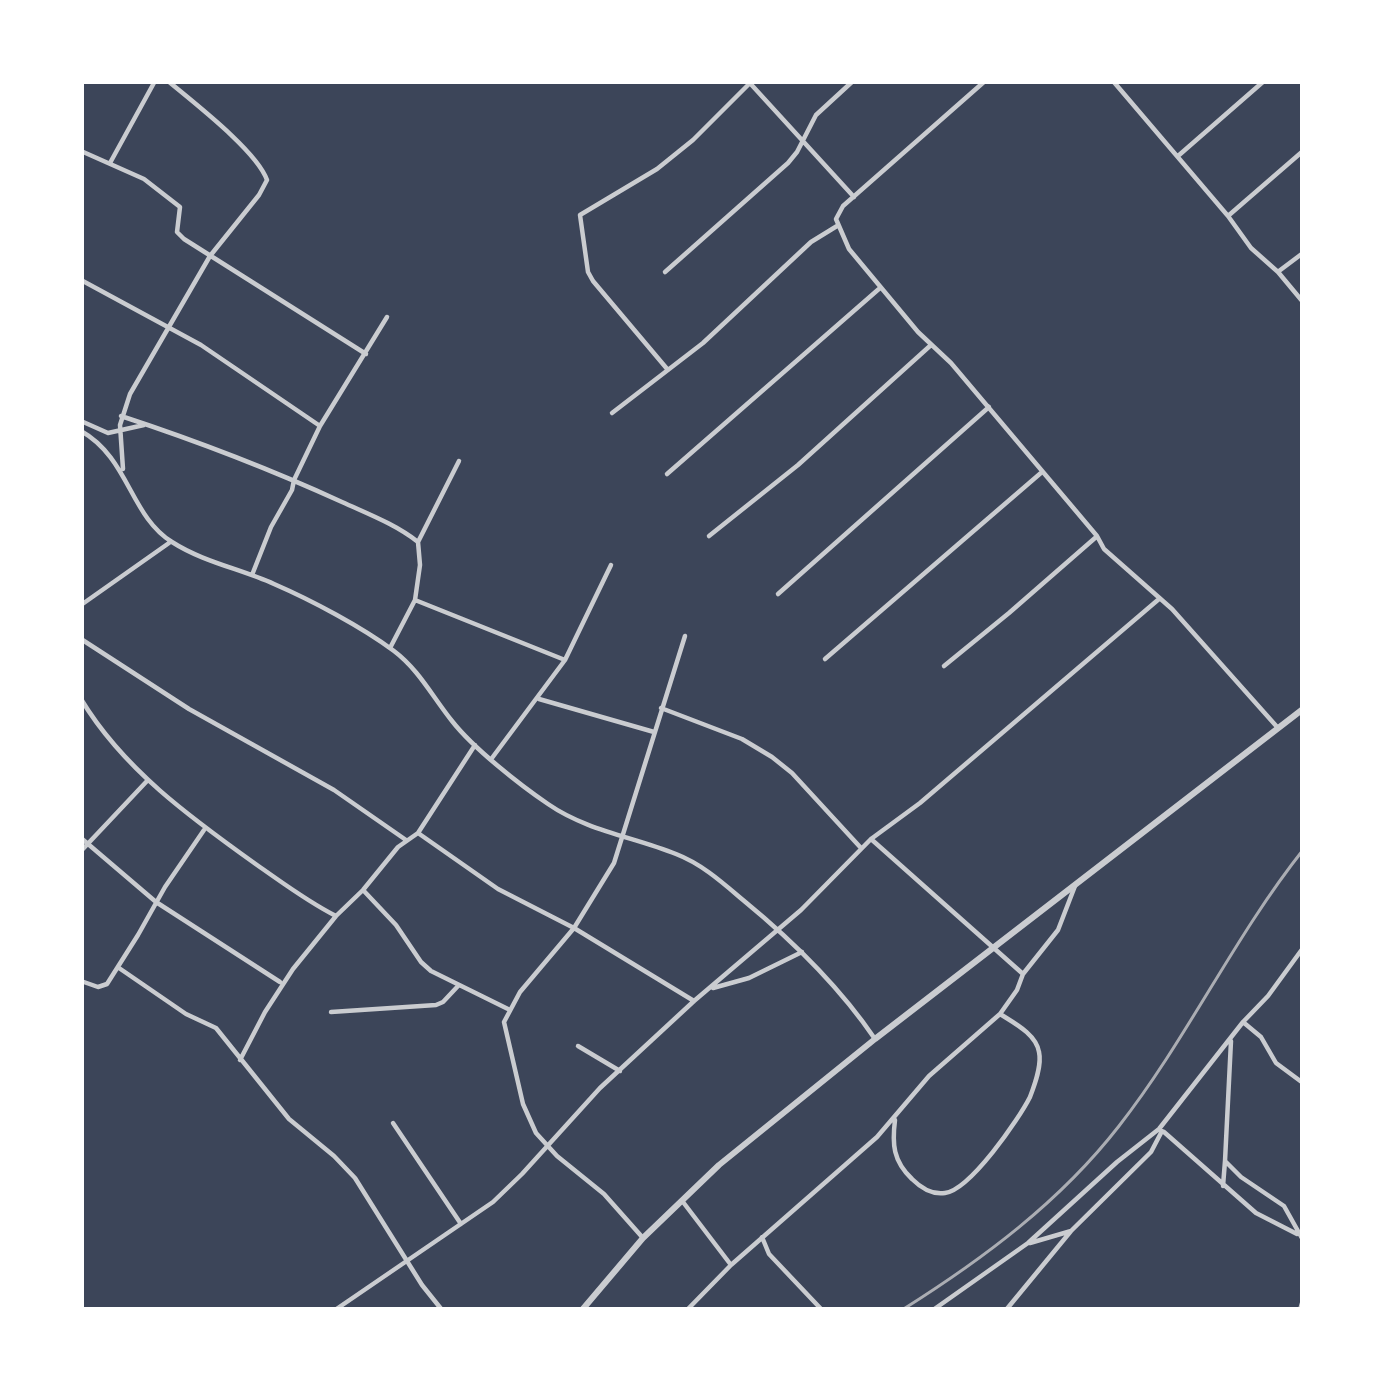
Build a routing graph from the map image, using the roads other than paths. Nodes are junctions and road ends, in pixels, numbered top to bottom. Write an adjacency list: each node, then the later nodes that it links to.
1 (155, 81): 12 (street)
2 (168, 81): 17 (street)
3 (853, 81): 8 (street)
4 (986, 81): 13 (street)
5 (1113, 81): 11 (street)
6 (1264, 81): 11 (street)
7 (750, 82): 8 (street); 27 (street)
8 (801, 142): 13 (street); 18 (street)
9 (81, 151): 12 (street)
10 (1303, 151): 14 (street)
11 (1178, 156): 14 (street)
12 (110, 163): 17 (street)
13 (854, 197): 15 (street)
14 (1228, 216): 19 (street)
15 (837, 226): 21 (street); 27 (street)
16 (1303, 253): 19 (street)
17 (210, 256): 24 (street); 26 (street)
18 (664, 272)
19 (1278, 272): 22 (street)
20 (81, 280): 24 (street)
21 (881, 286): 25 (street); 38 (street)
22 (1303, 302)
23 (387, 317): 26 (street)
24 (169, 328): 30 (street); 33 (street)
25 (931, 345): 28 (street); 41 (street)
26 (366, 354): 33 (street)
27 (668, 370): 29 (street)
28 (989, 407): 37 (street); 47 (street)
29 (612, 413)
30 (122, 416): 32 (street); 34 (street)
31 (81, 421): 34 (street)
32 (146, 424): 34 (street); 40 (street)
33 (320, 426): 40 (street)
34 (120, 430): 39 (street)
35 (81, 431): 39 (street)
36 (459, 461): 44 (street)
37 (1042, 472): 42 (street); 54 (street)
38 (667, 474)
39 (124, 475): 43 (street)
40 (294, 480): 44 (street); 46 (street)
41 (710, 536)
42 (1096, 536): 49 (street); 56 (street)
43 (170, 542): 46 (street); 50 (street)
44 (418, 542): 48 (street)
45 (611, 566): 55 (street)
46 (252, 575): 53 (street)
47 (778, 594)
48 (416, 599): 53 (street); 55 (street)
49 (1159, 599): 61 (street); 70 (street)
50 (81, 605)
51 (685, 636): 59 (street)
52 (81, 638): 71 (street)
53 (391, 648): 63 (street)
54 (825, 659)
55 (565, 660): 57 (street)
56 (944, 666)
57 (538, 698): 62 (street); 64 (street)
58 (81, 699): 65 (street)
59 (661, 708): 62 (street); 73 (street)
60 (1303, 709): 61 (street)
61 (1278, 728): 75 (street)
62 (654, 732): 68 (street)
63 (476, 745): 64 (street); 67 (street)
64 (492, 758): 68 (street)
65 (148, 780): 66 (street); 72 (street)
66 (205, 828): 77 (street); 78 (street)
67 (418, 833): 71 (street); 79 (street)
68 (624, 837): 79 (street); 80 (street)
69 (81, 838): 72 (street)
70 (871, 839): 73 (street); 82 (street)
71 (406, 840): 76 (street)
72 (88, 844): 74 (street); 77 (street)
73 (861, 848): 80 (street)
74 (81, 851)
75 (1076, 885): 82 (street); 85 (street)
76 (362, 890): 78 (street); 88 (street)
77 (155, 902): 84 (street); 87 (street)
78 (336, 916): 87 (street)
79 (574, 928): 90 (street); 91 (street)
80 (778, 929): 83 (street); 89 (street)
81 (1303, 948): 94 (street)
82 (995, 949): 85 (street); 96 (street)
83 (802, 952): 89 (street); 96 (street)
84 (119, 968): 86 (street); 98 (street)
85 (1023, 974): 93 (street)
86 (81, 981)
87 (282, 983): 98 (street)
88 (458, 986): 91 (street); 92 (street)
89 (708, 989): 90 (street)
90 (694, 1001): 99 (street)
91 (508, 1009): 104 (street)
92 (331, 1012)
93 (1000, 1014): 101 (street); 101 (street)
94 (1243, 1022): 95 (street); 100 (street)
95 (1231, 1036): 103 (street); 105 (street)
96 (875, 1040): 107 (street)
97 (578, 1046): 99 (street)
98 (240, 1060): 114 (street)
99 (620, 1071): 104 (street)
100 (1303, 1083)
101 (895, 1120): 110 (street)
102 (393, 1123): 108 (street)
103 (1161, 1130): 106 (street); 109 (street); 113 (street)
104 (546, 1146): 108 (street); 112 (street)
105 (1225, 1161): 106 (street); 111 (street)
106 (1223, 1186): 111 (street)
107 (681, 1199): 112 (street); 115 (street)
108 (461, 1224): 114 (street)
109 (1071, 1231): 113 (street); 123 (street)
110 (762, 1237): 115 (street); 121 (street)
111 (1300, 1237)
112 (643, 1238): 119 (street)
113 (1028, 1243): 122 (street)
114 (406, 1260): 117 (street); 118 (street)
115 (730, 1265): 120 (street)
116 (1303, 1300): 124 (street)
117 (335, 1310)
118 (442, 1310)
119 (582, 1310)
120 (687, 1310)
121 (822, 1310)
122 (933, 1310)
123 (1006, 1310)
124 (1300, 1310)

